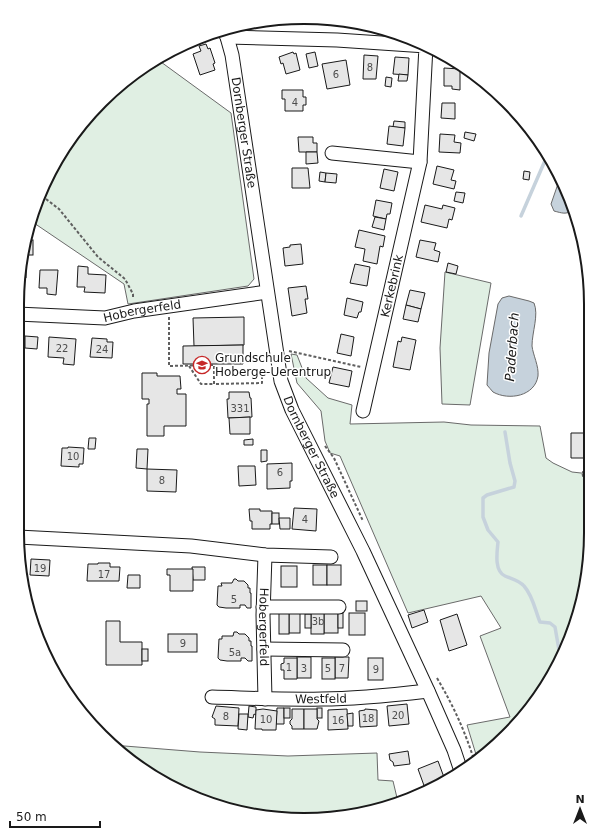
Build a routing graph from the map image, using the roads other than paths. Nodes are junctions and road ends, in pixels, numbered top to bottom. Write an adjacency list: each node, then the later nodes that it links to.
1 (234, 34): 3 (street, Kerkebrink)
2 (226, 36): 7 (street, Dornberger Straße)
3 (411, 45)
4 (427, 52): 6 (street, Kerkebrink)
5 (332, 153): 6 (street)
6 (420, 162): 9 (street, Kerkebrink)
7 (267, 292): 8 (street, Hobergerfeld); 17 (street, Dornberger Straße)
8 (24, 314)
9 (363, 411)
10 (24, 537): 11 (street)
11 (264, 555): 12 (street); 13 (street, Hobergerfeld)
12 (332, 557)
13 (263, 607): 14 (street); 15 (street, Hobergerfeld)
14 (339, 607)
15 (264, 649): 16 (street); 19 (street, Hobergerfeld)
16 (343, 650)
17 (428, 691): 19 (street, Westfeld); 20 (street, Dornberger Straße)
18 (212, 697): 19 (street, Westfeld)
19 (265, 699)
20 (459, 766)

